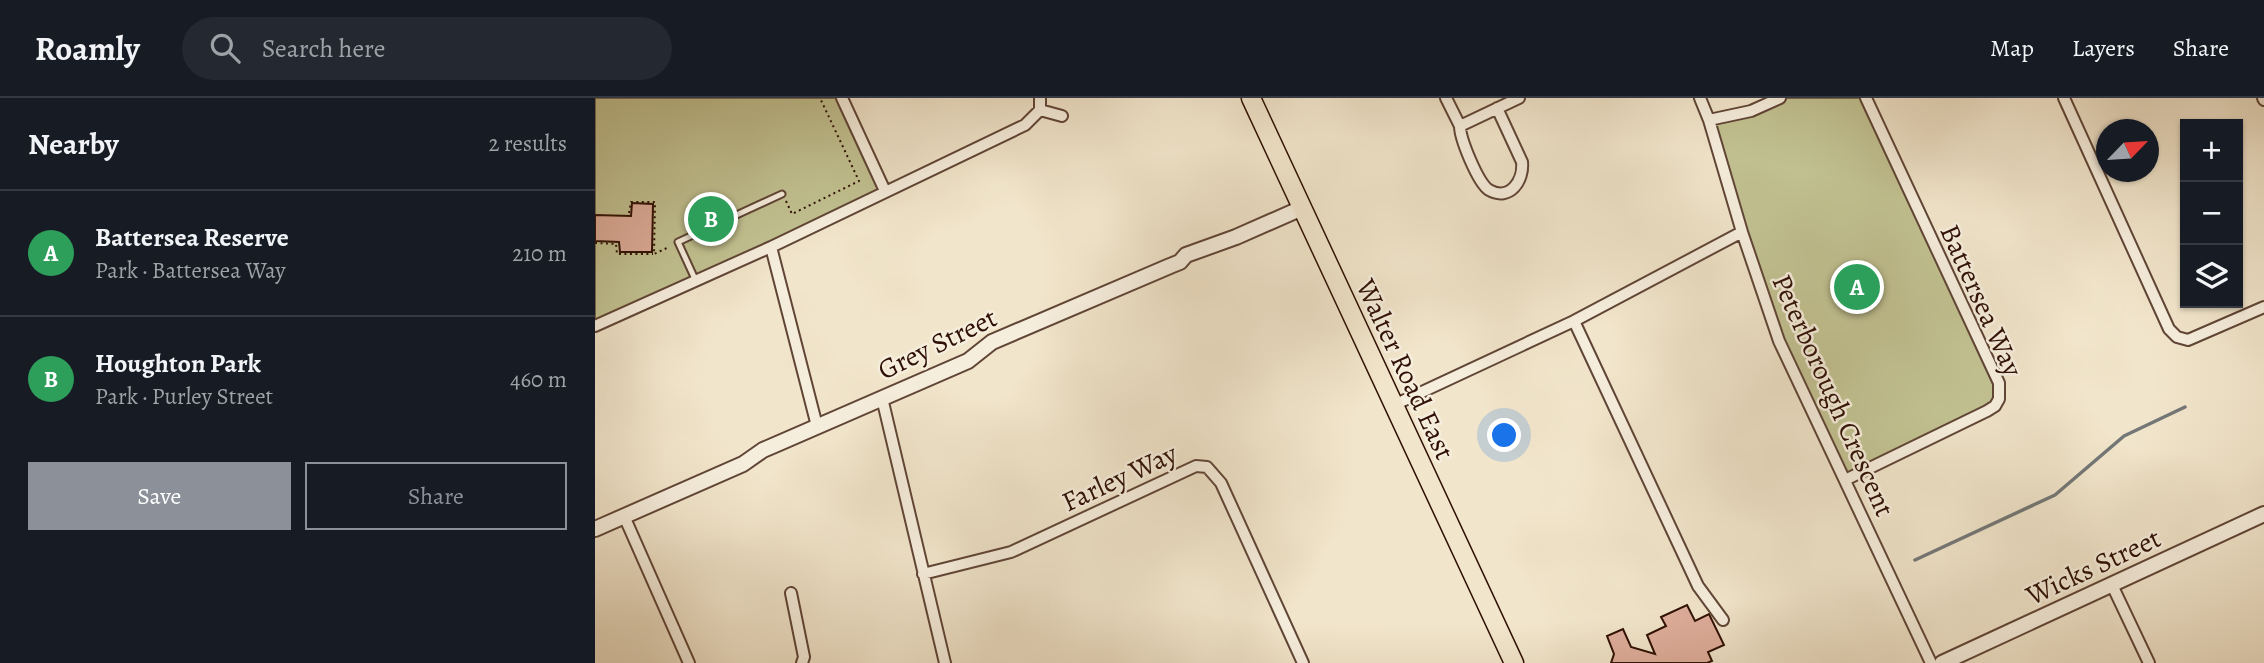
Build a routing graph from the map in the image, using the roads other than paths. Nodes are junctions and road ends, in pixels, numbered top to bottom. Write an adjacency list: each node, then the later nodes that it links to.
1 (842, 98): 15 (street)
2 (1040, 98): 11 (street)
3 (1251, 98): 17 (main road, Walter Road East)
4 (1446, 98): 14 (street)
5 (1518, 98): 10 (street)
6 (1700, 98): 13 (street, Peterborough Crescent)
7 (1780, 98): 13 (street)
8 (1866, 98): 27 (street, Battersea Way)
9 (2064, 98): 21 (street)
10 (1497, 108): 14 (street); 14 (street)
11 (1040, 110): 12 (street); 15 (street)
12 (1062, 116)
13 (1709, 120): 18 (street, Peterborough Crescent)
14 (1460, 126)
15 (885, 191): 19 (street)
16 (782, 194): 20 (lane)
17 (1302, 208): 24 (street, Grey Street); 25 (main road, Walter Road East)
18 (1742, 232): 22 (street); 27 (street, Peterborough Crescent)
19 (771, 247): 20 (street); 26 (street)
20 (695, 279): 23 (street)
21 (2264, 307)
22 (1574, 321): 25 (street); 34 (street)
23 (595, 326)
24 (882, 398): 26 (street, Grey Street); 31 (street)
25 (1394, 405): 39 (main road, Walter Road East)
26 (817, 426): 28 (street, Grey Street)
27 (1845, 480): 40 (street, Peterborough Crescent)
28 (624, 516): 30 (street, Grey Street); 35 (street)
29 (2264, 516): 32 (street, Wicks Street)
30 (595, 529)
31 (923, 574): 37 (street); 38 (street, Farley Way)
32 (2112, 585): 41 (street, Wicks Street); 42 (street)
33 (791, 593): 36 (street)
34 (1723, 620)
35 (689, 663)
36 (802, 663)
37 (945, 663)
38 (1303, 663)
39 (1514, 663)
40 (1931, 663)
41 (1942, 663)
42 (2149, 663)

